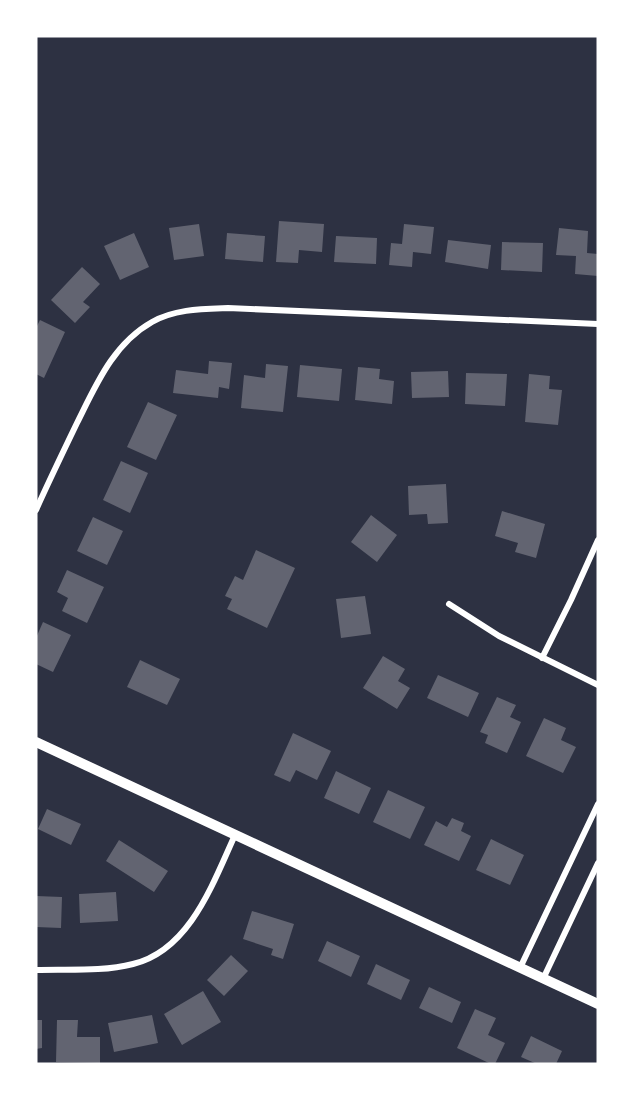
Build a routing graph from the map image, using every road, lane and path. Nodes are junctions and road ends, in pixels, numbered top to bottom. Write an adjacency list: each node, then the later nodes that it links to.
1 (598, 324): 2 (street)
2 (36, 510)
3 (598, 540): 5 (street)
4 (449, 604): 5 (street)
5 (542, 658): 6 (street)
6 (598, 685)
7 (36, 742): 9 (street)
8 (598, 804): 11 (street)
9 (235, 835): 11 (street); 12 (street)
10 (598, 863): 13 (street)
11 (520, 968): 13 (street)
12 (36, 970)
13 (543, 979): 14 (street)
14 (598, 1004)

